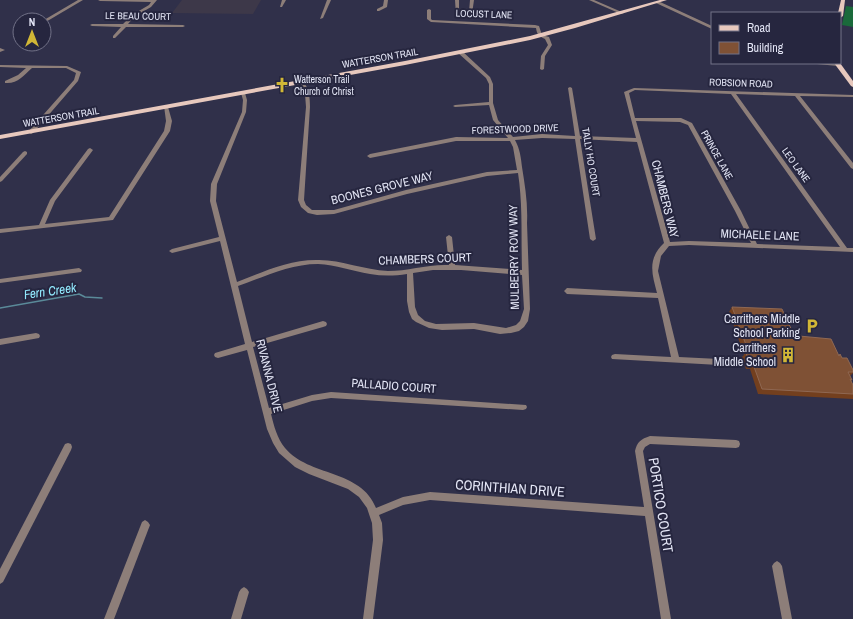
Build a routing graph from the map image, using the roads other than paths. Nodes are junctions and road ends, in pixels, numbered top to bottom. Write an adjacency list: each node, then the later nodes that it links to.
1 (82, 0): 19 (street)
2 (100, 0): 3 (street)
3 (104, 0): 12 (street)
4 (284, 0): 14 (street)
5 (329, 0): 20 (street)
6 (386, 0): 15 (street)
7 (457, 0): 8 (street)
8 (472, 0)
9 (593, 0): 18 (street)
10 (665, 0): 13 (main road, WATTERSON TRAIL)
11 (843, 0): 17 (main road)
12 (155, 1): 22 (street)
13 (657, 2): 18 (main road, WATTERSON TRAIL); 24 (street)
14 (281, 6)
15 (378, 10)
16 (429, 10): 25 (street, LOCUST LANE)
17 (841, 12)
18 (622, 13): 25 (main road, WATTERSON TRAIL)
19 (52, 17)
20 (321, 18)
21 (92, 24): 22 (street, LE BEAU COURT)
22 (125, 25): 23 (street, LE BEAU COURT); 26 (street)
23 (184, 26)
24 (711, 28)
25 (542, 36): 27 (main road, WATTERSON TRAIL); 31 (street)
26 (114, 38)
27 (460, 52): 33 (main road, WATTERSON TRAIL); 41 (street, MULBERRY ROW WAY)
28 (838, 64): 34 (main road)
29 (0, 66): 30 (street)
30 (31, 66): 32 (street); 45 (street)
31 (542, 69)
32 (18, 77)
33 (302, 82): 37 (main road, WATTERSON TRAIL); 54 (street, BOONES GROVE WAY)
34 (853, 85)
35 (570, 88): 47 (street, TALLY HO COURT)
36 (629, 90): 38 (street, ROBSION ROAD); 44 (street, CHAMBERS WAY)
37 (243, 92): 43 (main road, WATTERSON TRAIL); 59 (street, RIVANNA DRIVE)
38 (732, 92): 39 (street, ROBSION ROAD); 63 (street, LEO LANE)
39 (796, 94): 40 (street, ROBSION ROAD); 53 (street)
40 (853, 96)
41 (491, 103): 42 (street); 48 (street, MULBERRY ROW WAY)
42 (455, 106)
43 (166, 107): 45 (main road, WATTERSON TRAIL); 56 (street)
44 (633, 119): 49 (street, CHAMBERS WAY); 62 (street, PRINCE LANE)
45 (30, 132): 46 (main road, WATTERSON TRAIL)
46 (0, 137)
47 (577, 137): 48 (street, FORESTWOOD DRIVE); 49 (street, FORESTWOOD DRIVE); 60 (street, TALLY HO COURT)
48 (512, 139): 52 (street, FORESTWOOD DRIVE); 54 (street, MULBERRY ROW WAY)
49 (638, 140): 61 (street, CHAMBERS WAY)
50 (90, 150): 56 (street)
51 (25, 153): 55 (street)
52 (370, 156)
53 (853, 167)
54 (520, 171): 69 (street, MULBERRY ROW WAY)
55 (0, 180)
56 (41, 228): 57 (street)
57 (0, 231)
58 (449, 237): 66 (street)
59 (222, 238): 65 (street); 71 (street, RIVANNA DRIVE)
60 (593, 239)
61 (667, 244): 62 (street, MICHAELE LANE); 73 (street, CHAMBERS WAY)
62 (754, 246): 63 (street, MICHAELE LANE)
63 (845, 249): 64 (street, MICHAELE LANE)
64 (853, 250)
65 (172, 251)
66 (452, 267): 68 (street, CHAMBERS COURT); 69 (street, CHAMBERS COURT)
67 (79, 270): 70 (street)
68 (410, 272): 69 (street, MULBERRY ROW WAY); 71 (street, CHAMBERS COURT)
69 (525, 273)
70 (0, 281)
71 (234, 285): 77 (street, RIVANNA DRIVE)
72 (566, 291): 73 (street)
73 (661, 296): 80 (street, CHAMBERS WAY)
74 (323, 324): 77 (street)
75 (36, 336): 76 (street)
76 (0, 342)
77 (249, 346): 78 (street); 83 (street, RIVANNA DRIVE)
78 (218, 355)
79 (615, 357): 80 (street)
80 (676, 360): 81 (street)
81 (719, 362)
82 (523, 407): 83 (street, PALLADIO COURT)
83 (266, 412): 87 (street, RIVANNA DRIVE)
84 (736, 444): 86 (street, PORTICO COURT)
85 (68, 448): 90 (street)
86 (647, 512): 87 (street, CORINTHIAN DRIVE); 95 (street, PORTICO COURT)
87 (374, 513): 94 (street, RIVANNA DRIVE)
88 (145, 525): 92 (street)
89 (777, 566): 96 (street)
90 (0, 579)
91 (244, 592): 93 (street)
92 (109, 619)
93 (236, 619)
94 (368, 619)
95 (666, 619)
96 (787, 619)

